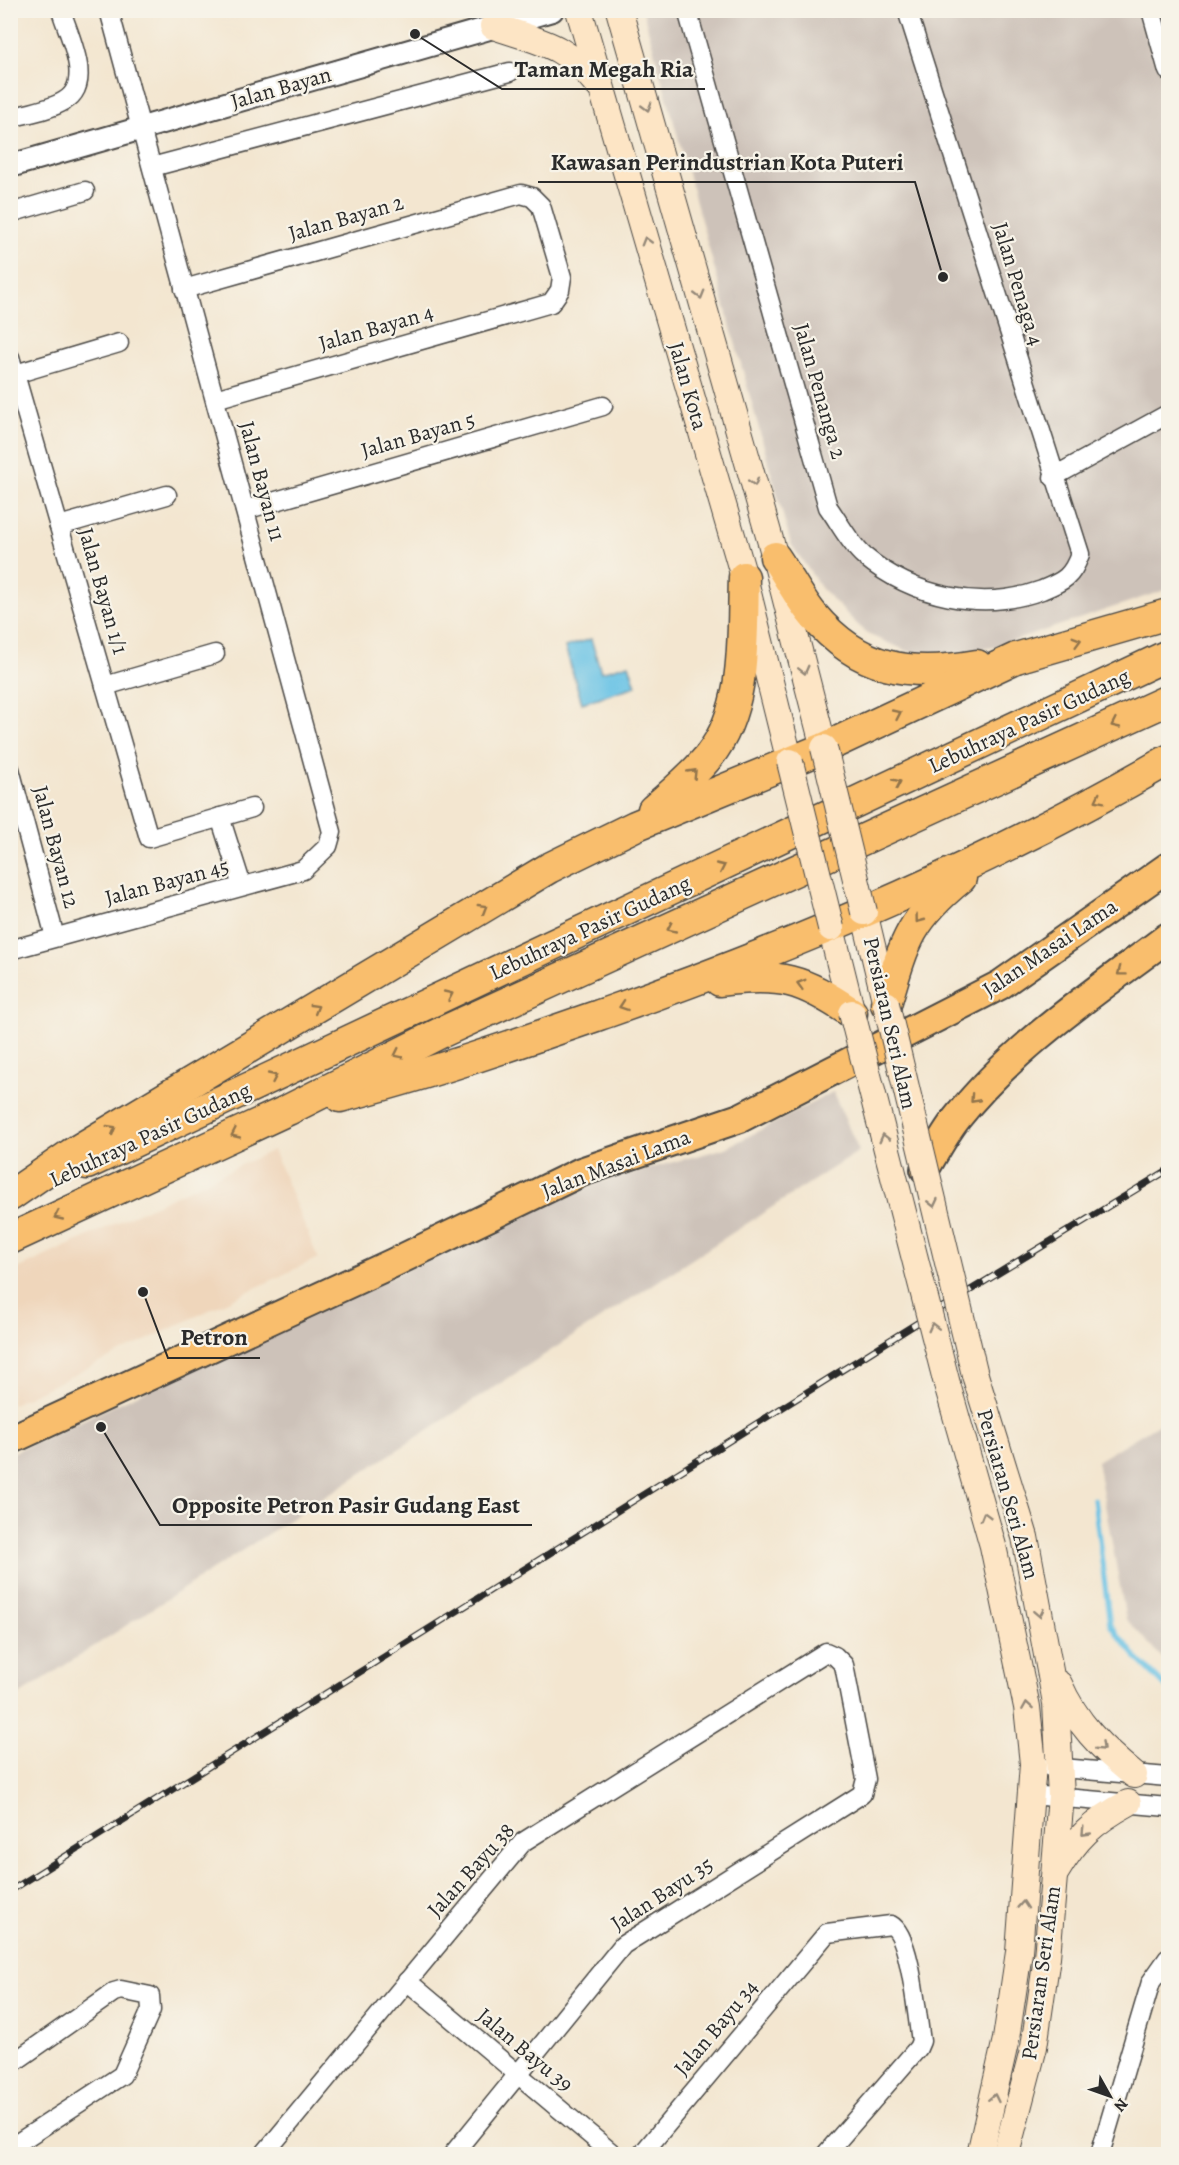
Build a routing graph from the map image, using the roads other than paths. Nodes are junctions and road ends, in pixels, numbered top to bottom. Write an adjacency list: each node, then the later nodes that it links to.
1 (61, 10): 13 (street)
2 (109, 10): 14 (street, Jalan Bayan 11)
3 (552, 10): 9 (street, Jalan Bayan)
4 (579, 10): 12 (main road, Jalan Kota)
5 (619, 10): 30 (main road, Jalan Kota, one-way to 30)
6 (687, 10): 31 (street, Jalan Penanga 2)
7 (907, 10): 26 (street, Jalan Penaga 4)
8 (1151, 10): 10 (street)
9 (493, 26): 12 (main road); 14 (street, Jalan Bayan)
10 (1168, 71)
11 (510, 72): 16 (street)
12 (602, 89): 32 (main road, Jalan Kota, one-way to 12)
13 (10, 118)
14 (140, 129): 15 (street, Jalan Bayan); 16 (street, Jalan Bayan 11)
15 (10, 166)
16 (152, 167): 19 (street, Jalan Bayan 11)
17 (86, 191): 18 (street)
18 (10, 213)
19 (184, 289): 20 (street, Jalan Bayan 2); 23 (street, Jalan Bayan 11)
20 (551, 303): 23 (street, Jalan Bayan 4)
21 (119, 343): 22 (street)
22 (13, 365): 29 (street, Jalan Bayan 1/1)
23 (215, 399): 28 (street, Jalan Bayan 11)
24 (603, 406): 28 (street, Jalan Bayan 5)
25 (1168, 414): 26 (street)
26 (1053, 477): 31 (street, Jalan Penaga 4)
27 (167, 495): 29 (street)
28 (245, 510): 47 (street, Jalan Bayan 11)
29 (59, 526): 37 (street, Jalan Bayan 1/1)
30 (775, 556): 36 (highway); 39 (main road, Jalan Kota, one-way to 39)
31 (1074, 572)
32 (744, 577): 41 (main road, Jalan Kota); 46 (highway, one-way to 32)
33 (1168, 615): 36 (highway, one-way to 33)
34 (215, 654): 37 (street)
35 (1168, 655): 61 (highway, Lebuhraya Pasir Gudang, one-way to 35)
36 (1016, 658): 39 (highway, one-way to 36)
37 (105, 687): 45 (street, Jalan Bayan 1/1)
38 (1168, 700): 59 (highway, Lebuhraya Pasir Gudang, one-way to 59)
39 (824, 748): 41 (highway); 51 (main road, Persiaran Seri Alam, bridge)
40 (1168, 760): 48 (highway, one-way to 48)
41 (790, 762): 46 (highway); 52 (main road, Persiaran Seri Alam, bridge)
42 (10, 769): 44 (street, Jalan Bayan 12)
43 (252, 808): 45 (street)
44 (16, 809): 53 (street, Jalan Bayan 12)
45 (220, 817): 50 (street)
46 (635, 826): 61 (highway, one-way to 46)
47 (328, 846): 50 (street, Jalan Bayan 45)
48 (994, 853): 51 (highway); 57 (highway, one-way to 57)
49 (1168, 867): 63 (main road, Jalan Masai Lama)
50 (242, 886): 53 (street, Jalan Bayan 45)
51 (864, 912): 52 (highway); 57 (main road, Persiaran Seri Alam)
52 (831, 928): 56 (highway); 58 (main road, Persiaran Seri Alam)
53 (55, 937): 55 (street, Jalan Bayan 45)
54 (1168, 937): 60 (main road, one-way to 60)
55 (10, 950)
56 (679, 987): 58 (highway, one-way to 56); 59 (highway, one-way to 59)
57 (886, 1004): 60 (main road, Persiaran Seri Alam, bridge)
58 (852, 1013): 66 (main road, Persiaran Seri Alam, one-way to 58, bridge)
59 (288, 1110): 62 (highway, Lebuhraya Pasir Gudang, one-way to 62)
60 (925, 1168): 65 (main road, Persiaran Seri Alam, one-way to 65, bridge)
61 (10, 1198)
62 (10, 1239)
63 (10, 1440)
64 (835, 1656): 76 (street, Jalan Bayu 38); 78 (street, Jalan Bayu 35)
65 (1049, 1662): 67 (main road, Persiaran Seri Alam); 68 (main road, one-way to 68)
66 (1033, 1764): 67 (street); 70 (main road, Persiaran Seri Alam)
67 (1059, 1769): 68 (street); 71 (main road, Persiaran Seri Alam)
68 (1134, 1775): 69 (street)
69 (1168, 1777)
70 (1031, 1795): 71 (street); 85 (main road, Persiaran Seri Alam, one-way to 70)
71 (1061, 1796): 72 (street); 74 (main road, Persiaran Seri Alam)
72 (1128, 1803): 73 (street); 74 (main road, one-way to 74)
73 (1168, 1808)
74 (1054, 1874): 86 (main road, Persiaran Seri Alam)
75 (1168, 1958): 87 (street)
76 (407, 1981): 78 (street, Jalan Bayu 39); 81 (street, Jalan Bayu 38)
77 (10, 2065): 79 (street)
78 (519, 2077): 82 (street, Jalan Bayu 35); 83 (street, Jalan Bayu 39)
79 (14, 2146)
80 (835, 2151): 84 (street, Jalan Bayu 34)
81 (264, 2154)
82 (453, 2154)
83 (613, 2154)
84 (642, 2154)
85 (980, 2154)
86 (1006, 2154)
87 (1100, 2154)

